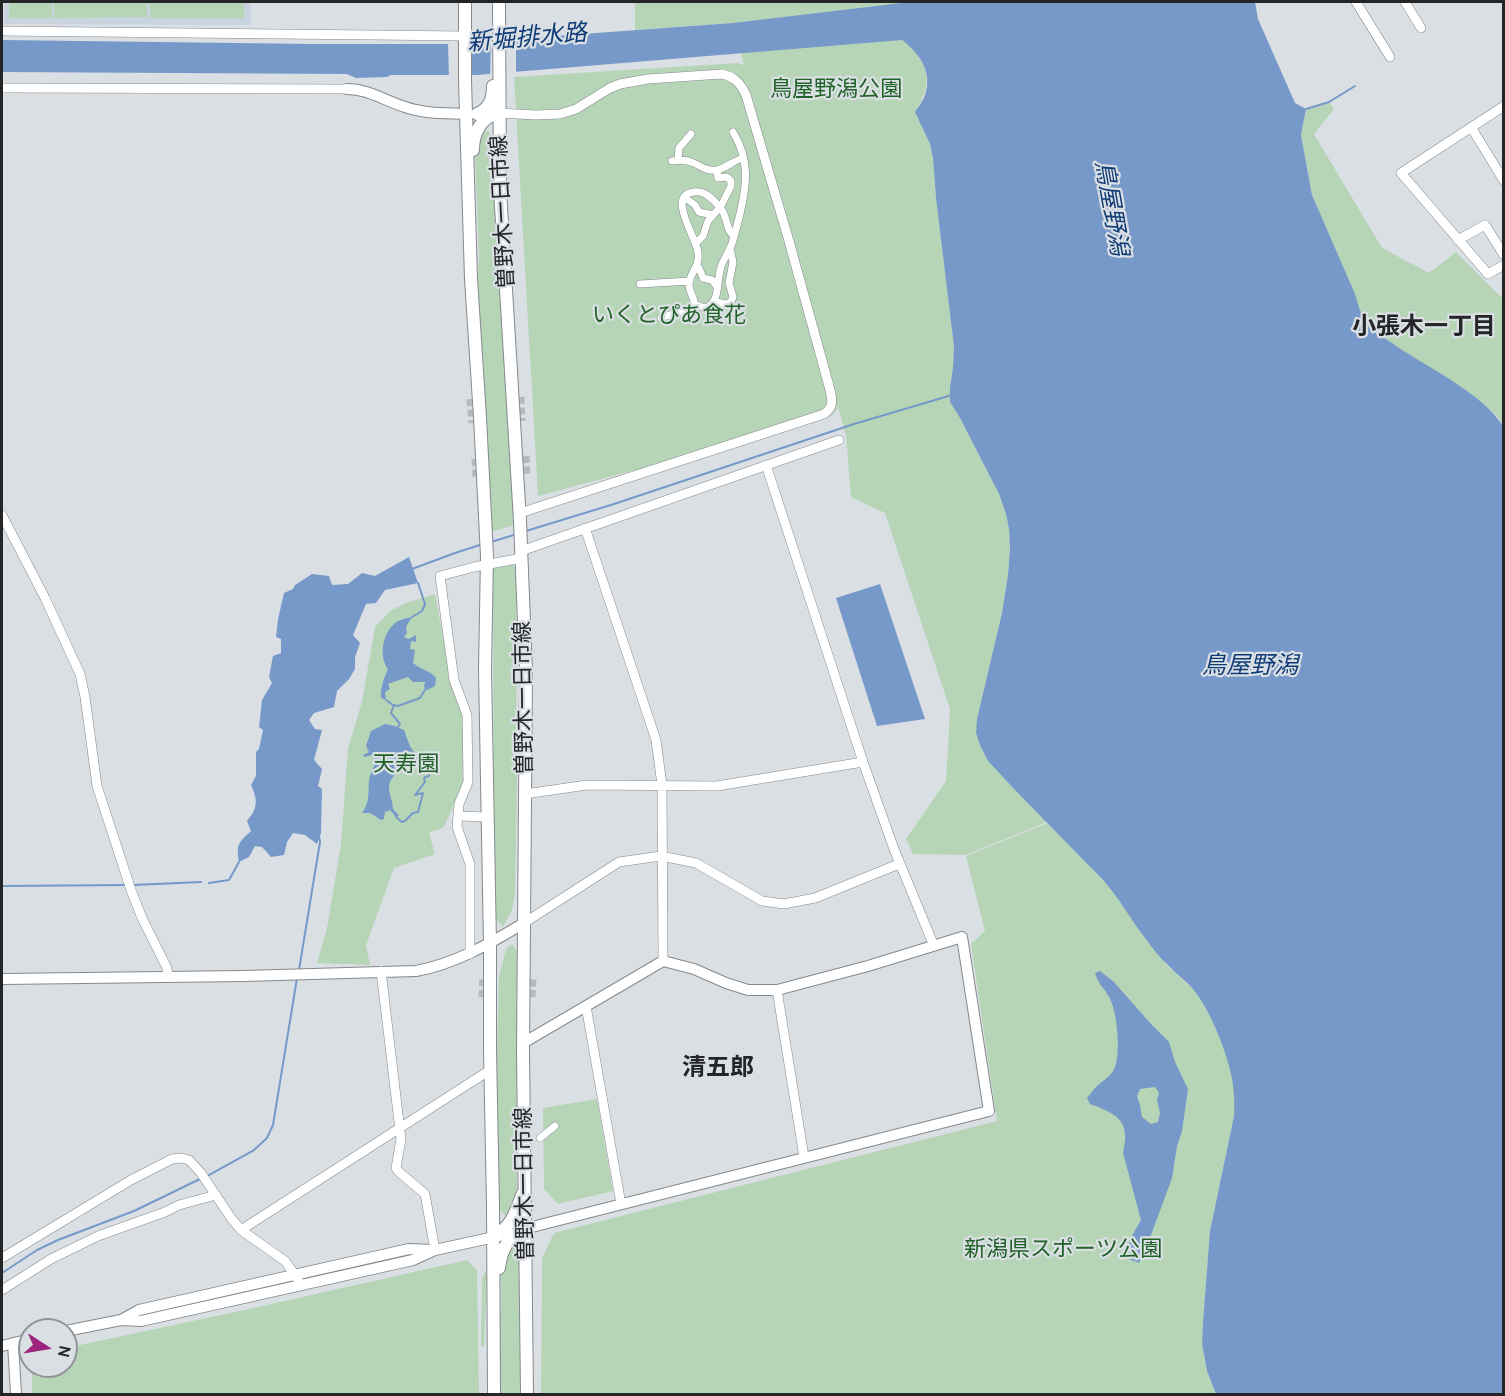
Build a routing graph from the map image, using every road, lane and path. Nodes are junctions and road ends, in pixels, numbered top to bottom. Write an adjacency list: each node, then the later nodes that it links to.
1 (465, 2): 7 (main road, 曽野木一日市線)
2 (499, 2): 12 (main road, 曽野木一日市線)
3 (1356, 2): 8 (street)
4 (1405, 2): 5 (street)
5 (1421, 28)
6 (2, 31): 7 (street)
7 (465, 37): 12 (main road, 曽野木一日市線)
8 (1390, 57)
9 (2, 88): 10 (street)
10 (347, 89): 12 (street)
11 (1502, 111): 13 (street)
12 (481, 114): 19 (main road, 曽野木一日市線); 19 (main road); 39 (main road, 曽野木一日市線); 39 (street)
13 (1471, 127): 18 (street); 24 (street)
14 (733, 132): 16 (street)
15 (691, 134): 17 (street)
16 (743, 159): 17 (street); 23 (street)
17 (717, 170): 21 (street)
18 (1503, 181)
19 (468, 190): 42 (main road, 曽野木一日市線)
20 (684, 197): 21 (street); 22 (street); 25 (street)
21 (720, 208): 22 (street); 23 (street)
22 (713, 215): 25 (street)
23 (734, 236): 26 (street)
24 (1458, 240): 27 (street); 28 (street)
25 (696, 243): 29 (street)
26 (730, 249): 32 (street); 33 (street)
27 (1503, 255)
28 (1503, 265)
29 (697, 267): 30 (street); 32 (street)
30 (690, 281): 31 (street); 34 (street)
31 (640, 284)
32 (717, 287): 33 (street)
33 (715, 301): 34 (street)
34 (694, 304): 35 (street)
35 (661, 318)
36 (839, 440): 37 (street)
37 (765, 465): 40 (street); 43 (street)
38 (2, 514): 56 (street)
39 (520, 517): 41 (main road, 曽野木一日市線)
40 (585, 528): 41 (street); 44 (street)
41 (521, 551): 42 (street); 45 (main road, 曽野木一日市線)
42 (487, 560): 46 (street); 47 (main road, 曽野木一日市線)
43 (863, 762): 44 (street); 49 (street)
44 (662, 785): 45 (street); 48 (street)
45 (525, 794): 50 (main road, 曽野木一日市線)
46 (458, 816): 47 (street); 53 (street)
47 (488, 817): 51 (main road, 曽野木一日市線)
48 (662, 856): 49 (street); 50 (street); 54 (street)
49 (899, 864): 52 (street)
50 (524, 923): 51 (street); 60 (main road, 曽野木一日市線)
51 (490, 944): 53 (street); 61 (main road, 曽野木一日市線)
52 (934, 946): 58 (street); 65 (street)
53 (470, 954): 55 (street)
54 (663, 961): 58 (street); 59 (street)
55 (381, 971): 56 (street); 63 (street)
56 (168, 977): 57 (street)
57 (2, 980)
58 (777, 990): 65 (street)
59 (586, 1006): 60 (street); 68 (street)
60 (523, 1043): 66 (main road, 曽野木一日市線)
61 (490, 1070): 63 (street); 71 (main road, 曽野木一日市線)
62 (555, 1126): 64 (street)
63 (400, 1128): 70 (street); 72 (street)
64 (540, 1137)
65 (804, 1157): 68 (street)
66 (525, 1185): 69 (main road, 曽野木一日市線); 71 (main road)
67 (215, 1194): 70 (street); 73 (street); 76 (street)
68 (621, 1204): 69 (street)
69 (526, 1229): 71 (street); 75 (main road); 83 (main road, 曽野木一日市線)
70 (241, 1230): 74 (street)
71 (493, 1237): 72 (street); 75 (main road, 曽野木一日市線)
72 (435, 1250): 74 (street)
73 (2, 1257)
74 (299, 1280): 77 (street)
75 (493, 1286): 82 (main road, 曽野木一日市線)
76 (2, 1290)
77 (78, 1329)
78 (18, 1342): 79 (street)
79 (13, 1343): 80 (street); 81 (street)
80 (2, 1346)
81 (16, 1395)
82 (494, 1395)
83 (527, 1395)

